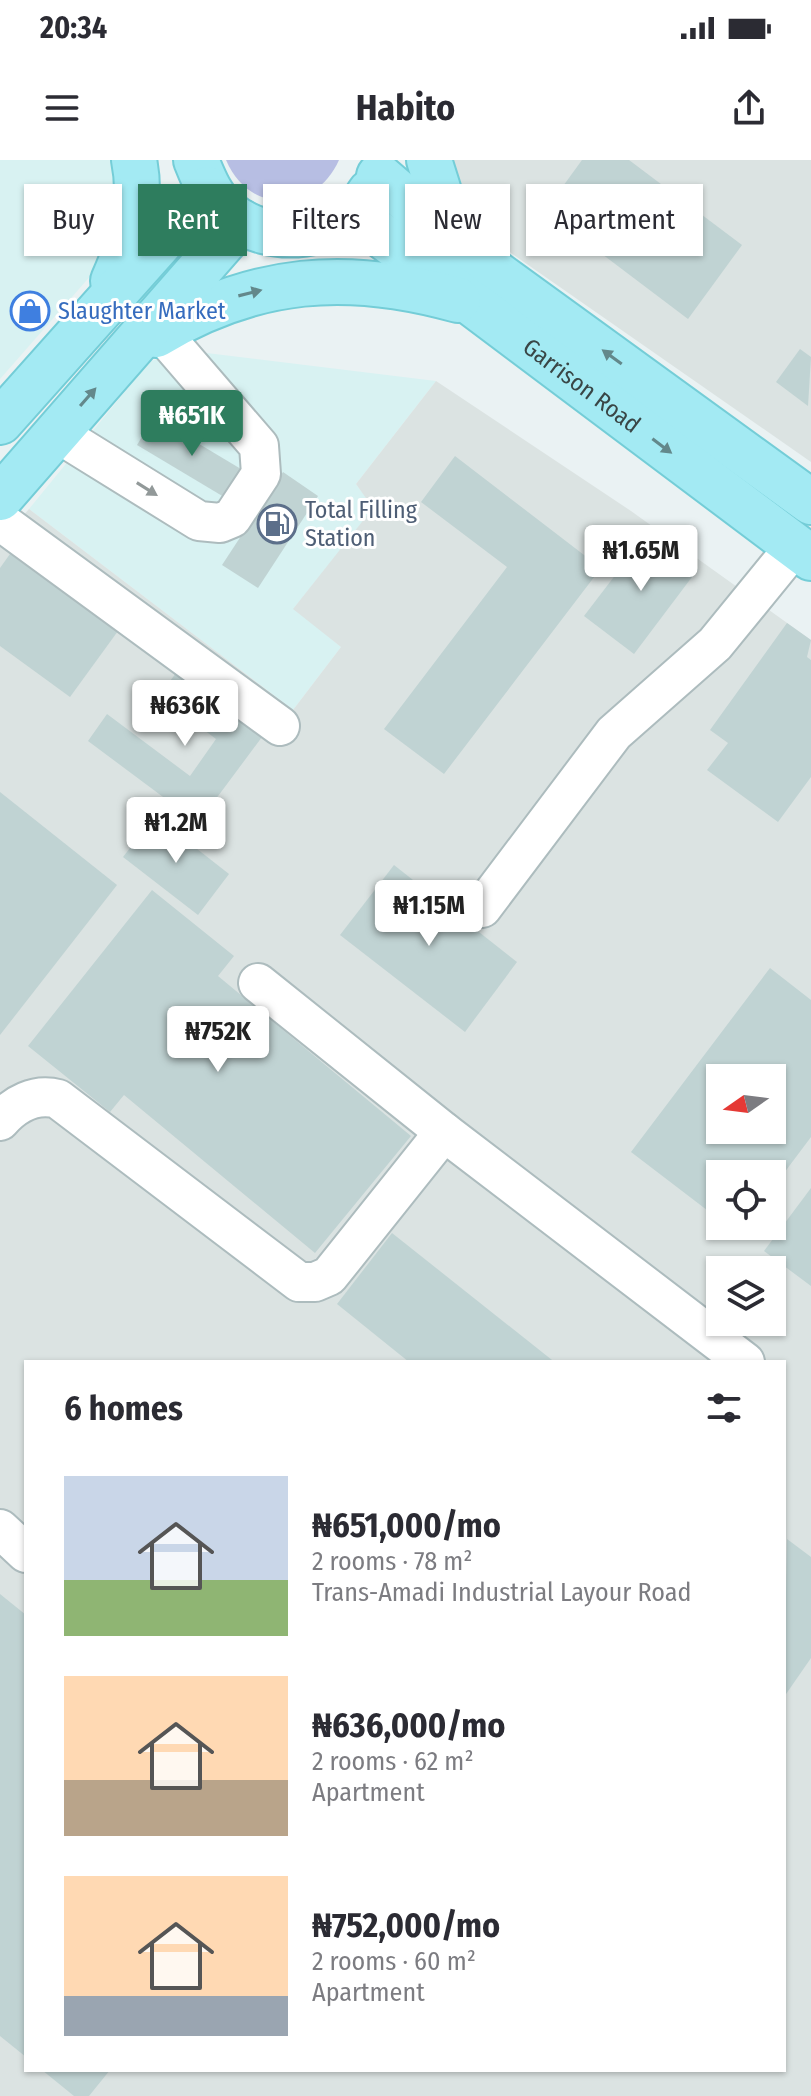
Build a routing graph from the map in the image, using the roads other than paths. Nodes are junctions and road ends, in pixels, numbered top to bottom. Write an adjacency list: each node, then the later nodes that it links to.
1 (134, 160): 10 (main road)
2 (429, 160): 5 (main road)
3 (381, 168): 6 (main road, Garrison Road)
4 (202, 175): 10 (main road)
5 (437, 184)
6 (405, 191)
7 (389, 241): 11 (main road, Garrison Road)
8 (213, 256): 12 (main road)
9 (472, 256): 16 (main road, Garrison Road, one-way to 9)
10 (103, 304): 13 (main road)
11 (475, 305): 12 (main road, one-way to 11); 18 (main road, Garrison Road, one-way to 18)
12 (148, 335): 14 (main road, one-way to 12); 14 (lane, one-way to 12)
13 (0, 422)
14 (57, 433): 15 (main road)
15 (0, 498)
16 (811, 502)
17 (0, 521): 19 (lane)
18 (803, 552): 20 (lane)
19 (280, 726)
20 (482, 908)
21 (258, 983): 23 (lane)
22 (0, 1121): 23 (lane)
23 (444, 1132): 24 (lane)
24 (742, 1360)
25 (0, 1529): 26 (lane)
26 (24, 1551)

